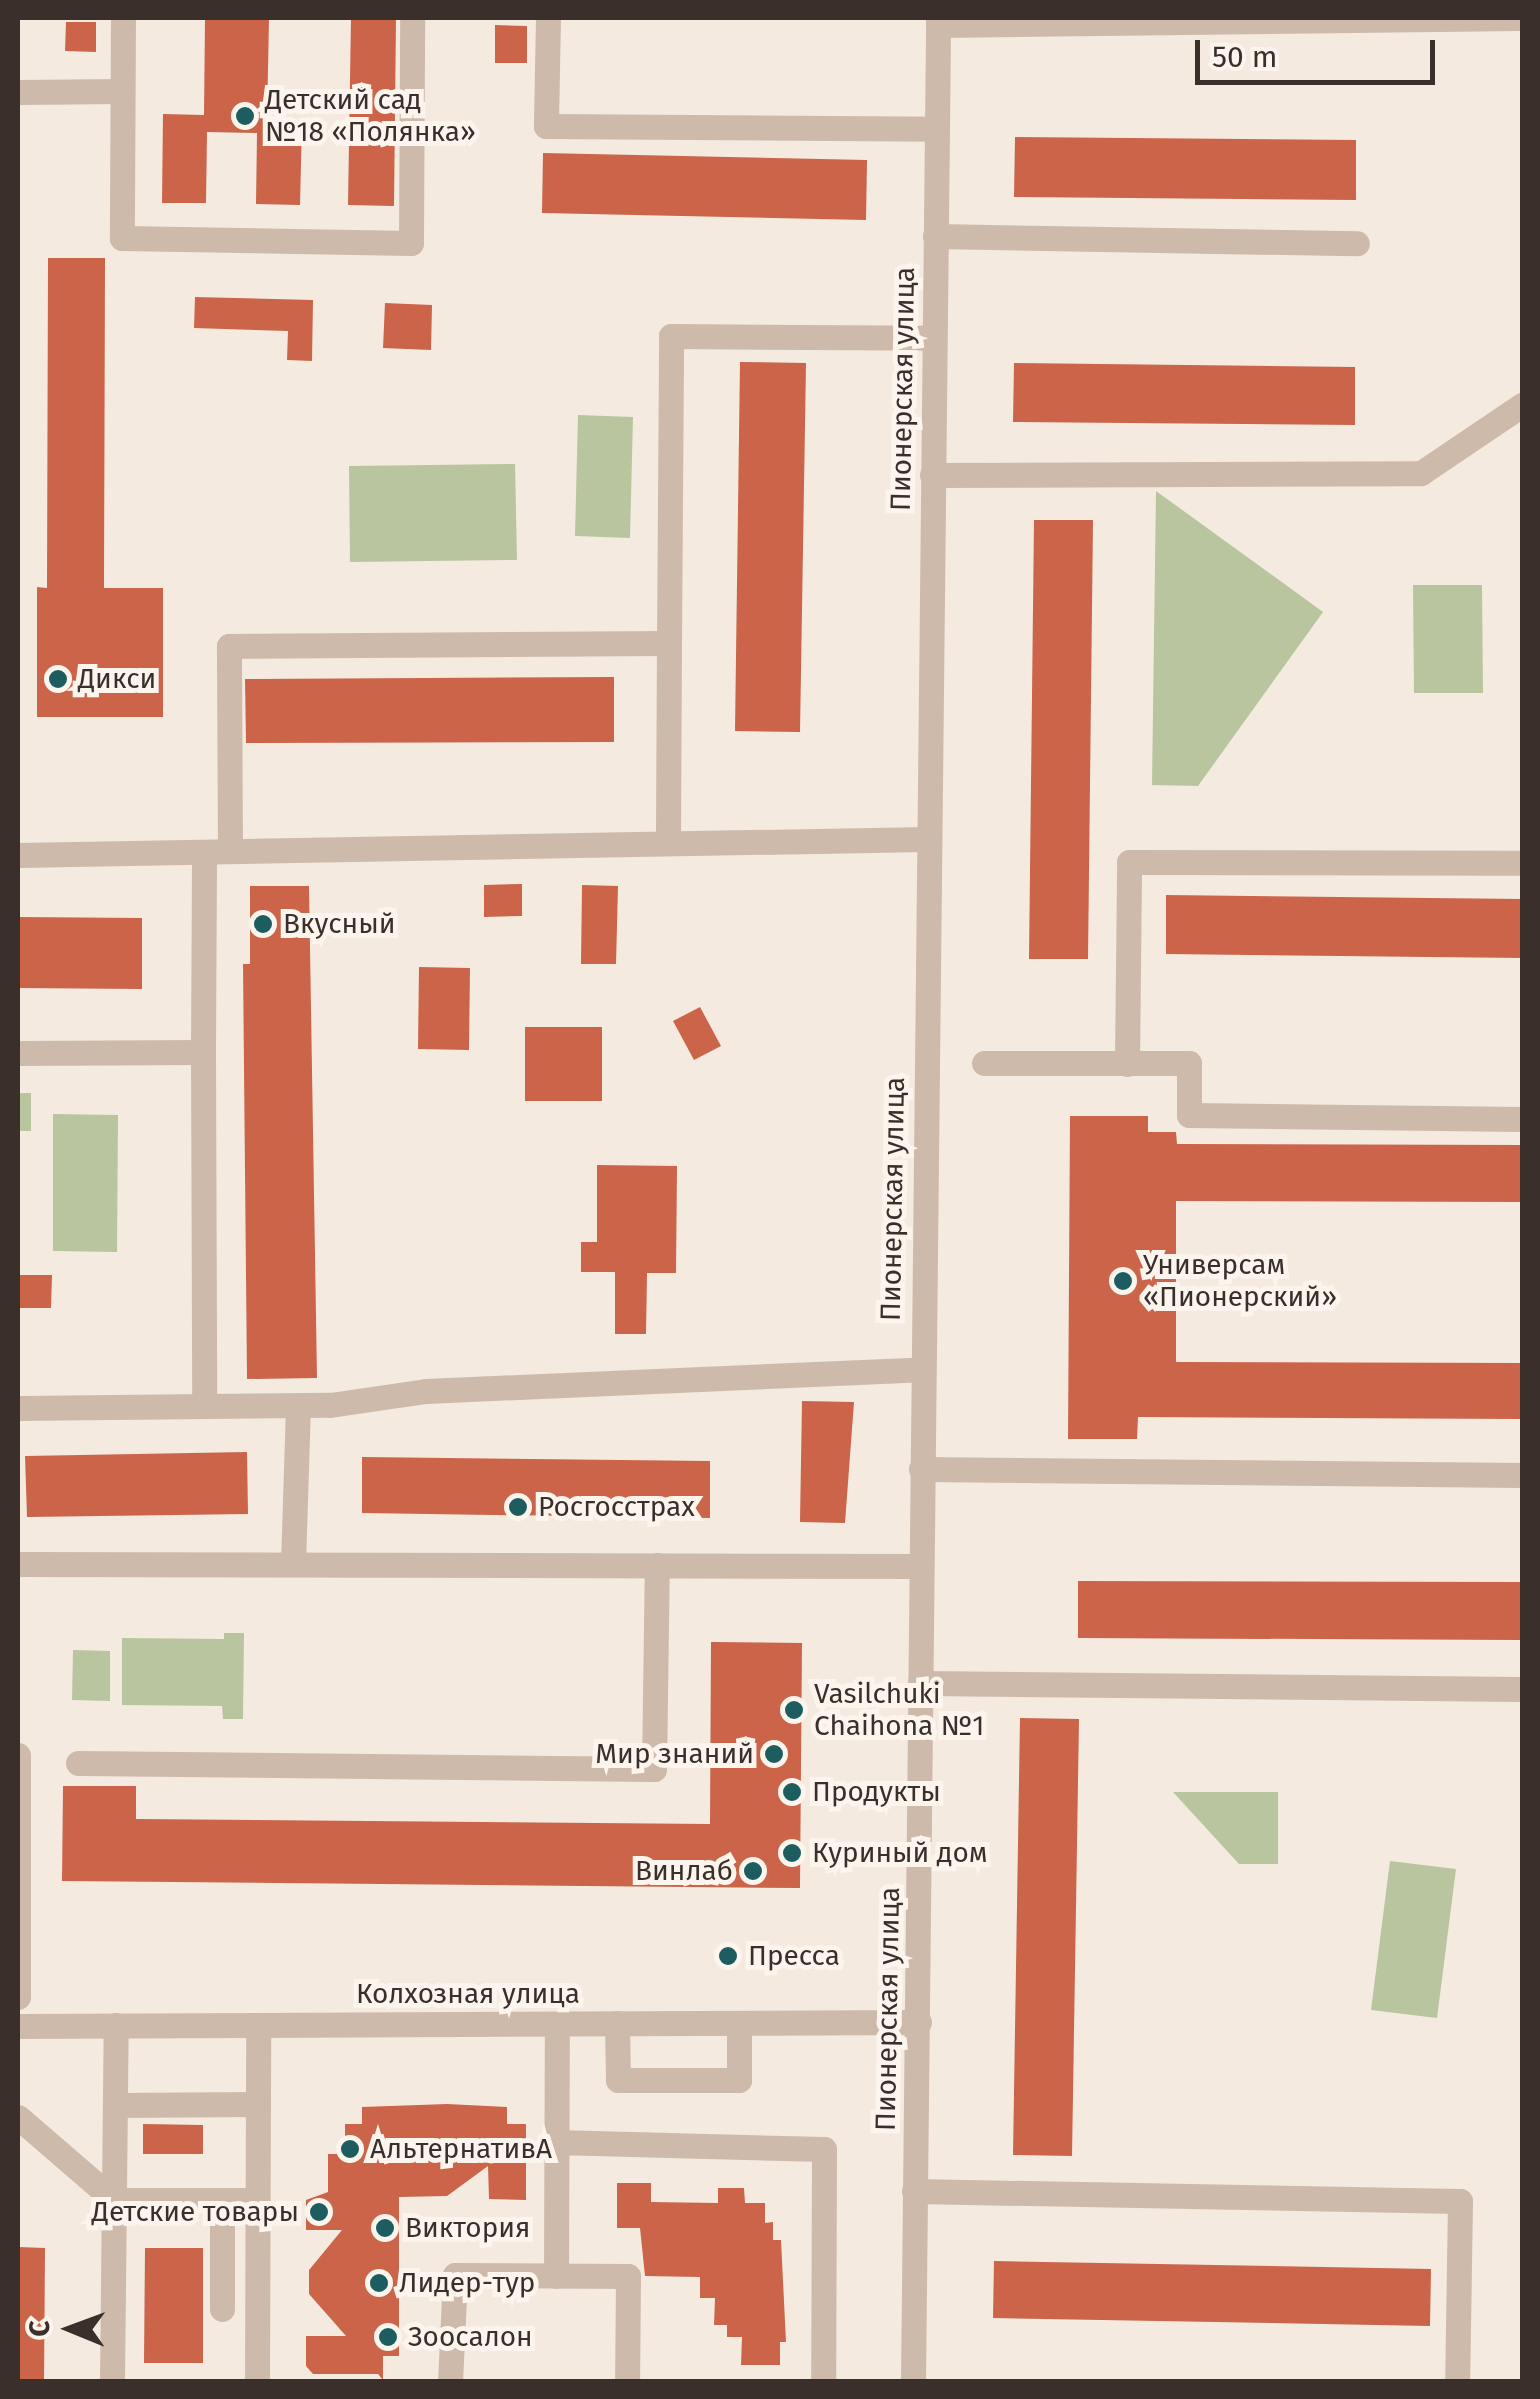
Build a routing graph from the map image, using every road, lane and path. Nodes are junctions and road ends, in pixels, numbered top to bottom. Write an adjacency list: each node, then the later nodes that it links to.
1 (123, 18): 6 (street)
2 (412, 18): 6 (street)
3 (548, 18): 8 (street)
4 (1522, 18): 5 (street)
5 (938, 21): 8 (street, Пионерская улица)
6 (122, 91): 7 (street)
7 (18, 92)
8 (937, 130): 9 (street, Пионерская улица)
9 (935, 236): 10 (street); 11 (street, Пионерская улица)
10 (1357, 243)
11 (934, 338): 13 (street, Пионерская улица); 14 (street)
12 (1522, 405): 13 (street)
13 (932, 475): 15 (street, Пионерская улица)
14 (669, 642): 16 (street); 17 (street)
15 (926, 839): 16 (street); 25 (street, Пионерская улица)
16 (668, 843): 17 (street)
17 (217, 852): 18 (street); 20 (street)
18 (18, 855)
19 (1522, 862): 23 (street)
20 (203, 1052): 21 (street); 26 (street)
21 (18, 1053)
22 (984, 1062): 23 (street)
23 (1127, 1064): 24 (street)
24 (1522, 1120)
25 (922, 1370): 27 (street); 29 (street, Пионерская улица)
26 (204, 1406): 27 (street); 28 (street)
27 (298, 1406): 32 (street)
28 (18, 1408)
29 (921, 1468): 30 (street); 34 (street, Пионерская улица)
30 (1522, 1475)
31 (18, 1564): 32 (street)
32 (294, 1564): 33 (street)
33 (657, 1566): 34 (street); 38 (street)
34 (921, 1566): 35 (street, Пионерская улица)
35 (920, 1682): 36 (street); 41 (street, Пионерская улица)
36 (1522, 1689)
37 (18, 1756): 39 (street)
38 (78, 1763)
39 (18, 1903): 40 (street)
40 (18, 1997)
41 (919, 2022): 42 (street, Колхозная улица); 52 (street, Пионерская улица)
42 (739, 2023): 44 (street, Колхозная улица); 44 (street)
43 (557, 2024): 44 (street, Колхозная улица); 45 (street, Колхозная улица); 51 (street)
44 (618, 2024)
45 (258, 2025): 47 (street, Колхозная улица); 48 (street)
46 (18, 2026): 47 (street, Колхозная улица)
47 (116, 2026): 49 (street)
48 (257, 2104): 49 (street); 55 (street)
49 (115, 2105): 53 (street)
50 (18, 2117): 53 (street)
51 (556, 2142): 56 (street); 62 (street)
52 (914, 2191): 63 (street, Пионерская улица); 64 (street)
53 (114, 2200): 54 (street); 58 (street)
54 (222, 2200): 55 (street); 57 (street)
55 (257, 2200): 59 (street)
56 (556, 2276): 60 (street); 61 (street)
57 (222, 2310)
58 (112, 2382)
59 (256, 2382)
60 (450, 2382)
61 (627, 2382)
62 (823, 2382)
63 (912, 2382)
64 (1457, 2382)

